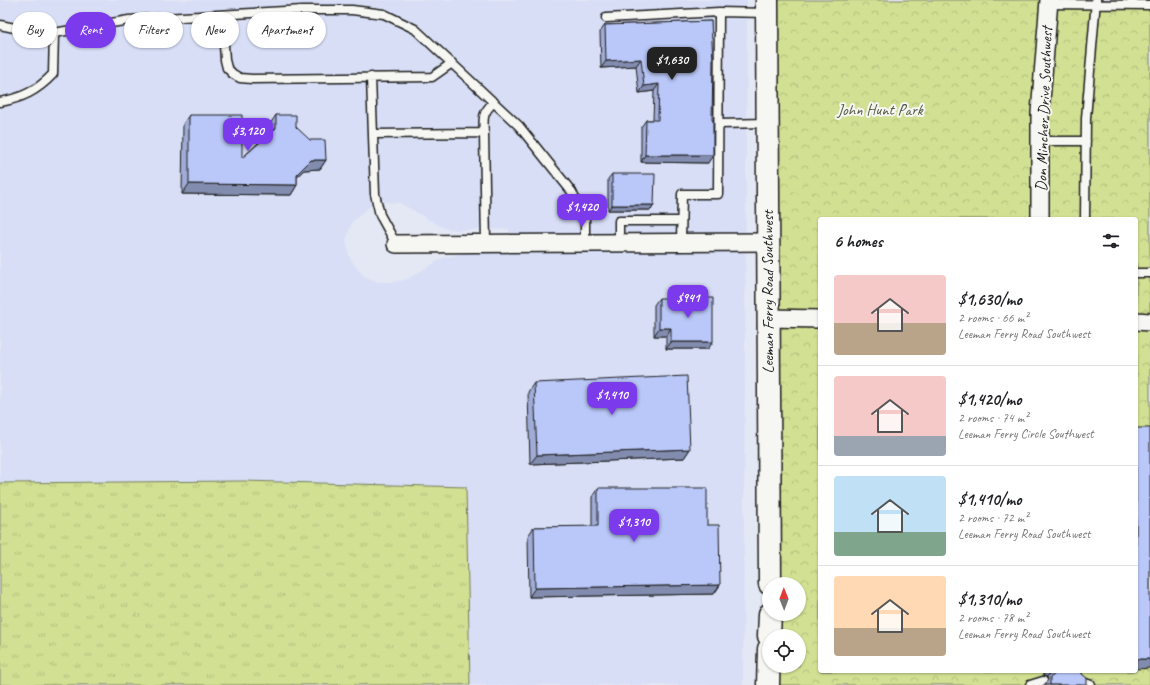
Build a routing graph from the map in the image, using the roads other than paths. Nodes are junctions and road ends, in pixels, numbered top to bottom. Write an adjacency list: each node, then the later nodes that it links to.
1 (1048, 2): 2 (lane); 22 (street, Don Mincher Drive Southwest)
2 (1096, 2): 3 (lane); 23 (lane)
3 (1150, 5)
4 (767, 6): 5 (lane); 18 (street, Leeman Ferry Road Southwest)
5 (719, 12): 8 (lane); 19 (lane)
6 (239, 14): 14 (lane)
7 (191, 17): 11 (lane)
8 (606, 18)
9 (0, 25): 10 (lane)
10 (12, 27)
11 (57, 32)
12 (54, 48): 16 (lane)
13 (224, 48): 15 (lane)
14 (452, 63): 15 (lane); 17 (lane)
15 (371, 77): 21 (lane)
16 (0, 102)
17 (494, 102): 20 (lane); 30 (lane)
18 (767, 123): 19 (lane); 28 (street, Leeman Ferry Road Southwest)
19 (719, 124): 26 (lane)
20 (484, 133): 21 (lane); 29 (lane)
21 (373, 134): 32 (lane)
22 (1040, 141): 23 (lane); 24 (street, Don Mincher Drive Southwest)
23 (1086, 141): 25 (lane)
24 (1040, 217)
25 (1085, 217)
26 (681, 221): 27 (lane); 31 (lane)
27 (681, 242): 28 (street); 31 (street)
28 (768, 242): 35 (street, Leeman Ferry Road Southwest)
29 (486, 243): 30 (street); 32 (street)
30 (585, 243): 31 (street)
31 (619, 243)
32 (396, 244)
33 (1138, 273): 34 (lane)
34 (1150, 273)
35 (769, 318): 36 (street); 39 (street, Leeman Ferry Road Southwest)
36 (818, 319)
37 (1138, 321): 38 (street)
38 (1150, 322)
39 (770, 577)
40 (768, 673): 43 (street)
41 (1043, 681): 44 (lane)
42 (1080, 681): 45 (lane)
43 (768, 685)
44 (1030, 685)
45 (1091, 685)

